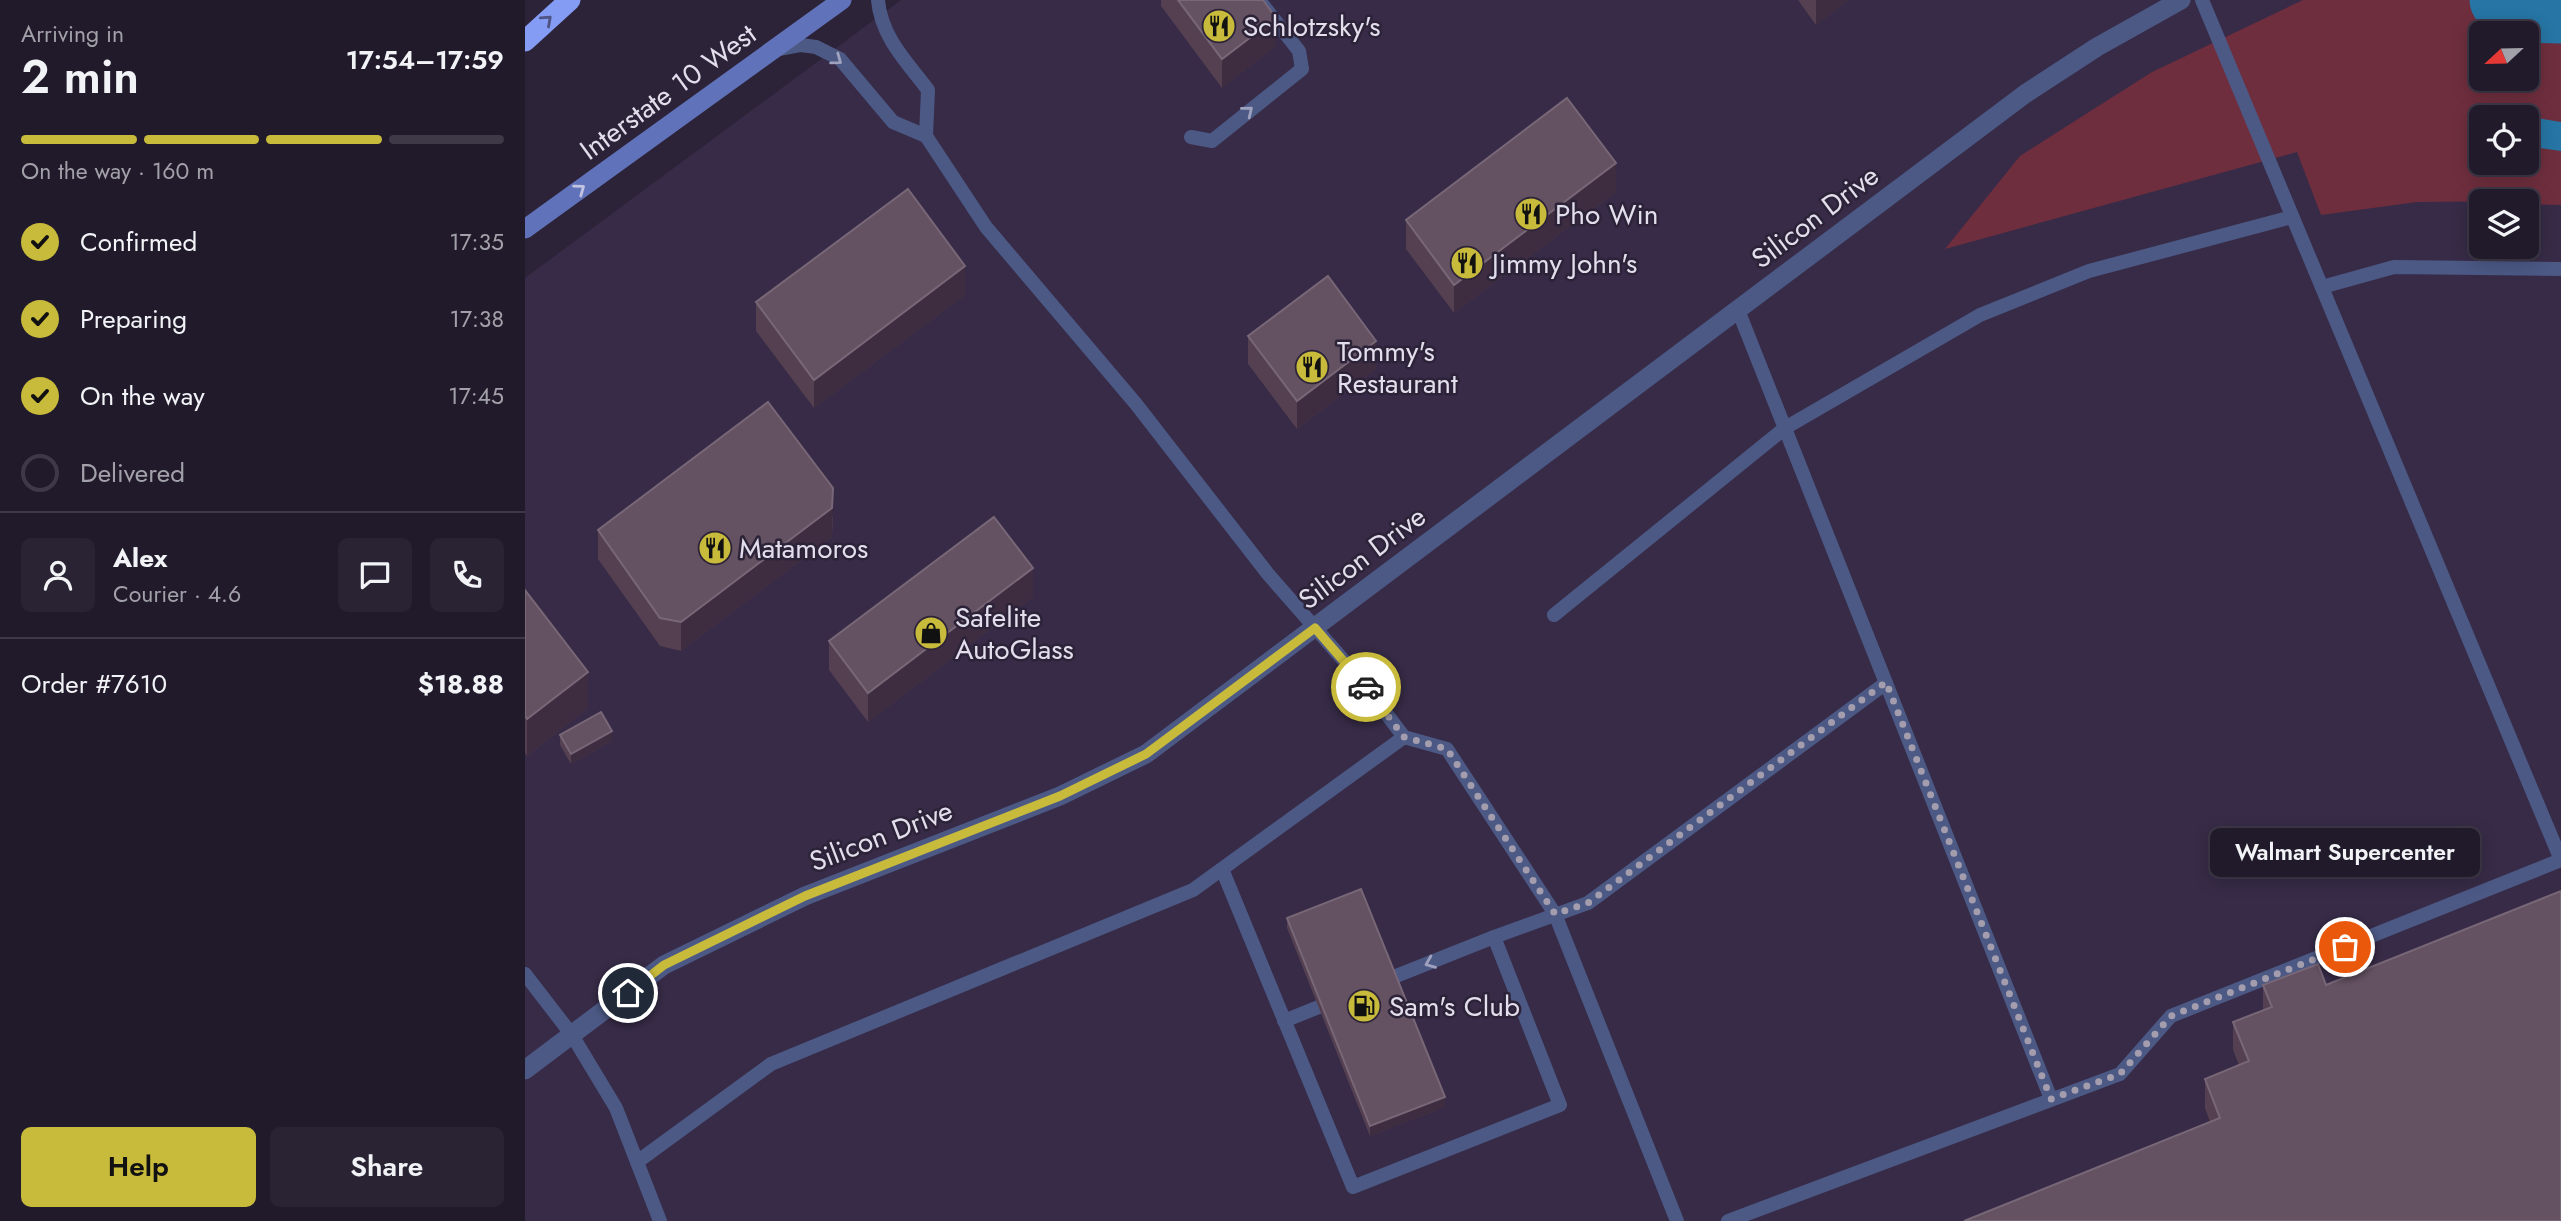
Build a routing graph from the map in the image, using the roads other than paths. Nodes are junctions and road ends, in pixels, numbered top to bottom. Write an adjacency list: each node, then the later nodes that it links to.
1 (570, 0): 7 (highway, one-way to 1)
2 (842, 0): 8 (main road, Interstate 10 West)
3 (878, 0): 9 (lane)
4 (1259, 0): 10 (lane, one-way to 4)
5 (2181, 0): 15 (street, Silicon Drive)
6 (2202, 0): 11 (lane)
7 (525, 41)
8 (773, 50): 9 (lane, one-way to 9); 12 (main road, Interstate 10 West, one-way to 8)
9 (926, 136): 18 (lane)
10 (1191, 137)
11 (2292, 217): 14 (lane); 16 (lane)
12 (525, 229)
13 (2561, 269): 14 (lane)
14 (2322, 287): 30 (lane)
15 (1738, 310): 16 (lane); 18 (street, Silicon Drive)
16 (1785, 428): 17 (lane); 19 (lane)
17 (1554, 615)
18 (1315, 628): 20 (lane); 28 (street, Silicon Drive)
19 (1886, 682): 22 (lane); 30 (lane)
20 (1404, 737): 21 (lane); 22 (lane)
21 (1222, 869): 27 (lane); 31 (lane)
22 (1555, 914): 23 (lane); 34 (lane)
23 (1493, 937): 25 (lane, one-way to 25); 27 (lane)
24 (525, 974): 28 (lane)
25 (1370, 986)
26 (1346, 996): 27 (lane)
27 (1284, 1021)
28 (572, 1035): 29 (street, Silicon Drive); 31 (lane)
29 (525, 1070)
30 (2051, 1099): 32 (lane)
31 (637, 1162): 33 (lane)
32 (1761, 1215): 35 (lane)
33 (660, 1221)
34 (1677, 1221)
35 (1728, 1221)

